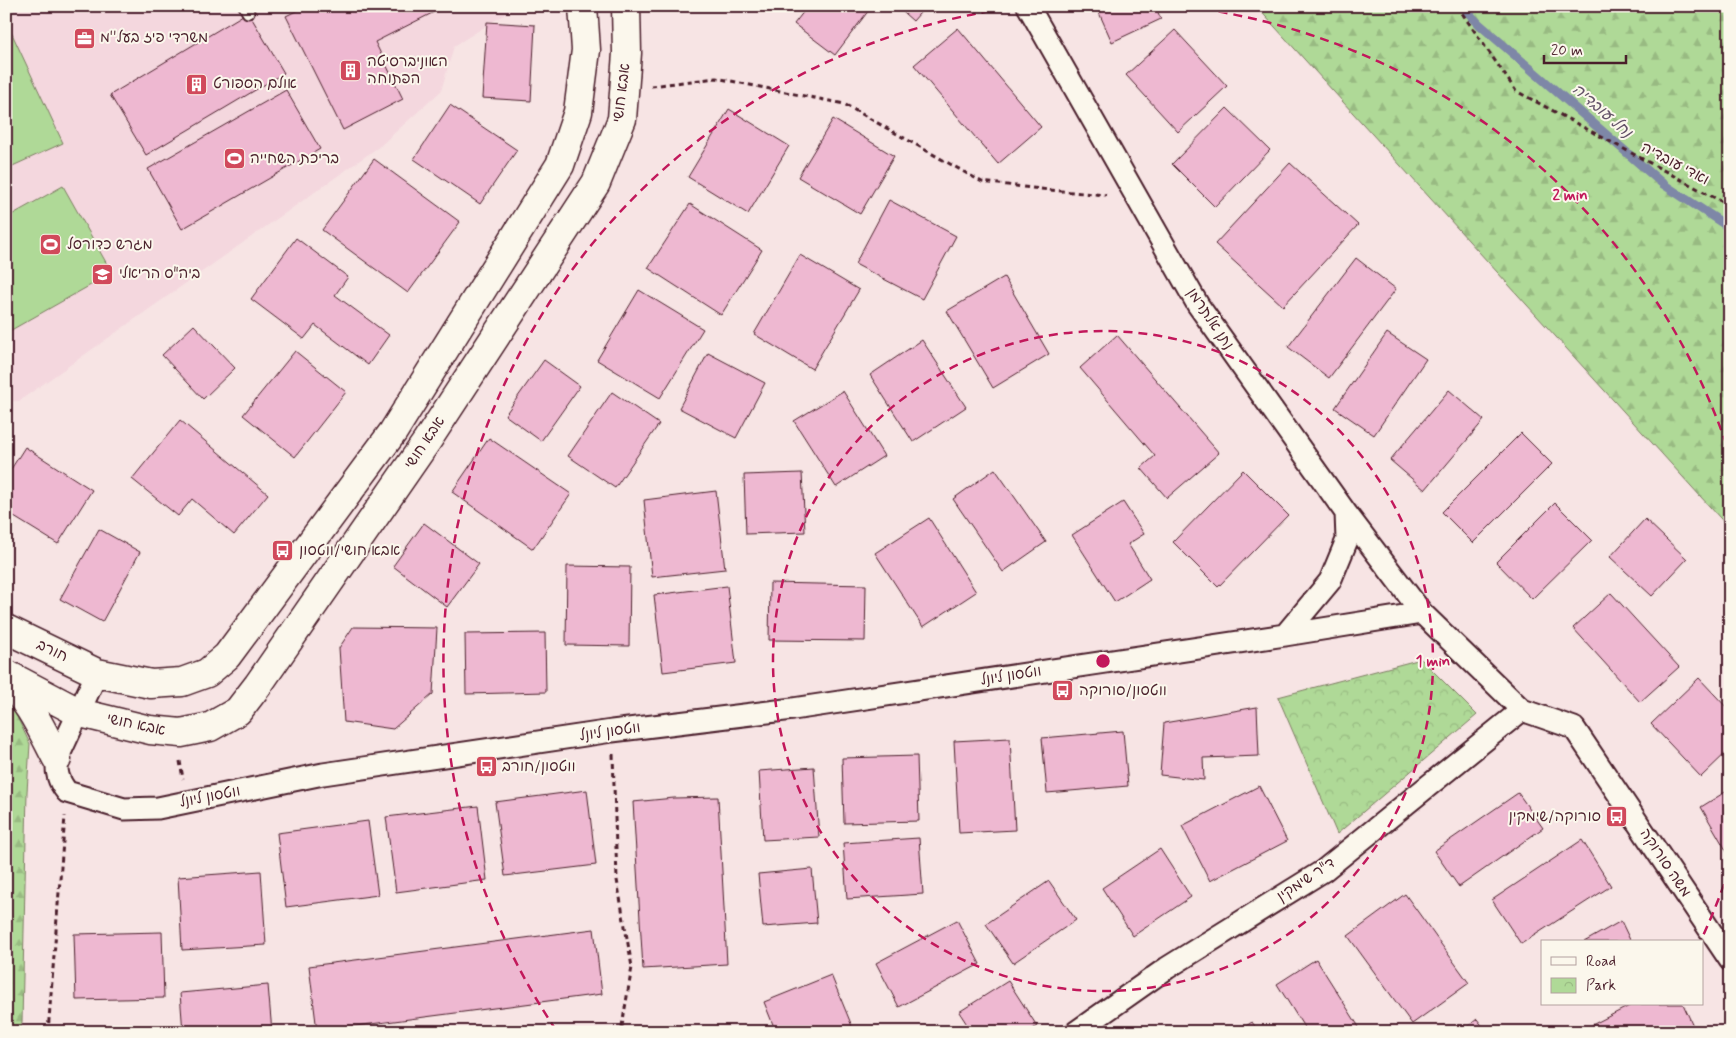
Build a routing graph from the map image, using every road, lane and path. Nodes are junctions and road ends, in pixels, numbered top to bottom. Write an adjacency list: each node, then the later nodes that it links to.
1 (583, 6): 12 (main road)
2 (626, 6): 5 (main road, אבא חושי)
3 (1028, 6): 6 (street, נתן אלתרמן)
4 (1457, 6): 7 (path, ואדי עובדיה)
5 (624, 90): 6 (path); 16 (main road, אבא חושי)
6 (1136, 197): 8 (street, נתן אלתרמן)
7 (1730, 206)
8 (1346, 513): 9 (street, נתן אלתרמן); 11 (street)
9 (1422, 613): 11 (street, ווטסון ליונל); 15 (street, משה סורוקה)
10 (6, 630): 12 (main road, חורב)
11 (1285, 635): 17 (street, ווטסון ליונל)
12 (97, 673): 16 (street)
13 (6, 674): 16 (main road)
14 (6, 680): 18 (main road)
15 (1522, 710): 20 (street, משה סורוקה); 23 (street, ד"ר שימקין)
16 (80, 713): 18 (street)
17 (612, 731): 19 (street, ווטסון ליונל); 22 (path)
18 (57, 759): 19 (street)
19 (67, 792): 21 (path)
20 (1730, 960)
21 (48, 1032)
22 (621, 1032)
23 (1076, 1032)

